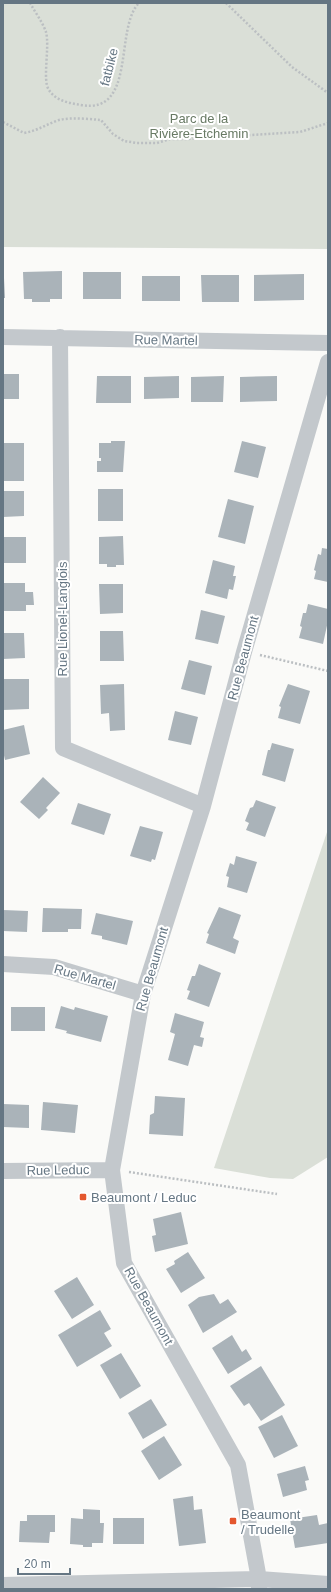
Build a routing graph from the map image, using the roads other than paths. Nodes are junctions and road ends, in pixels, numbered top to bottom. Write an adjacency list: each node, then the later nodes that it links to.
1 (3, 337): 2 (street, Rue Martel)
2 (60, 337): 3 (street, Rue Martel); 5 (street, Rue Lionel-Langlois)
3 (328, 343)
4 (328, 362): 5 (street, Rue Beaumont)
5 (203, 806): 7 (street, Rue Beaumont)
6 (3, 964): 7 (street, Rue Martel)
7 (143, 994): 8 (street, Rue Beaumont)
8 (112, 1170): 9 (street, Rue Leduc); 10 (street, Rue Beaumont)
9 (3, 1171)
10 (259, 1584): 11 (street); 12 (street)
11 (328, 1584)
12 (3, 1585)

